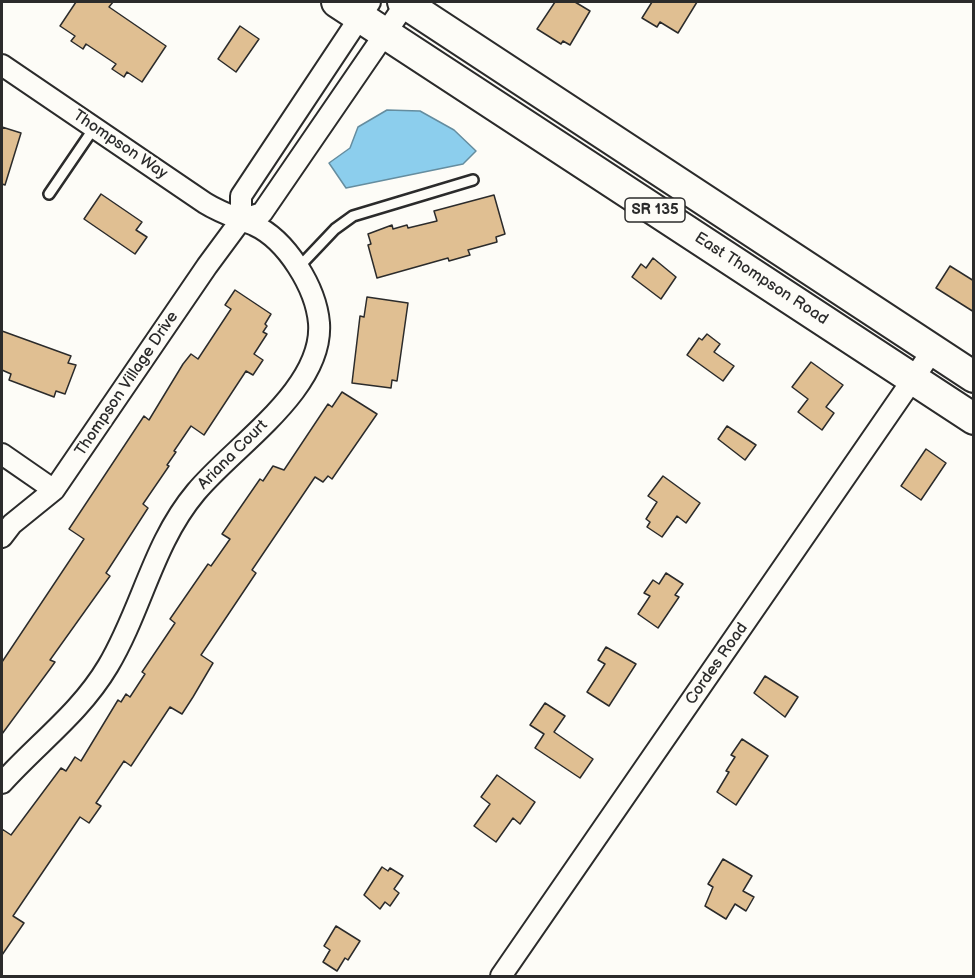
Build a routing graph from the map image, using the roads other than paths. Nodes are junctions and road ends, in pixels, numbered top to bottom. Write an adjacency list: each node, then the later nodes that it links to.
1 (405, 2): 3 (street, Thompson Village Drive); 10 (main road, SR 135)
2 (355, 7): 3 (main road, East Thompson Road / SR 135); 8 (street, Thompson Village Drive)
3 (385, 33): 8 (street, Thompson Village Drive); 12 (main road, East Thompson Road / SR 135)
4 (2, 65): 5 (street, Thompson Way)
5 (94, 128): 7 (lane); 8 (street, Thompson Way)
6 (473, 180): 9 (lane)
7 (49, 194)
8 (241, 220): 9 (street, Ariana Court); 15 (street, Thompson Village Drive)
9 (298, 268): 17 (street, Ariana Court)
10 (933, 350): 11 (main road, SR 135); 12 (street, Cordes Road)
11 (974, 377)
12 (914, 379): 13 (main road, East Thompson Road / SR 135); 18 (street, Cordes Road)
13 (974, 419)
14 (2, 454): 15 (street)
15 (54, 490): 16 (street, Thompson Village Drive)
16 (2, 537)
17 (2, 783)
18 (501, 976)

